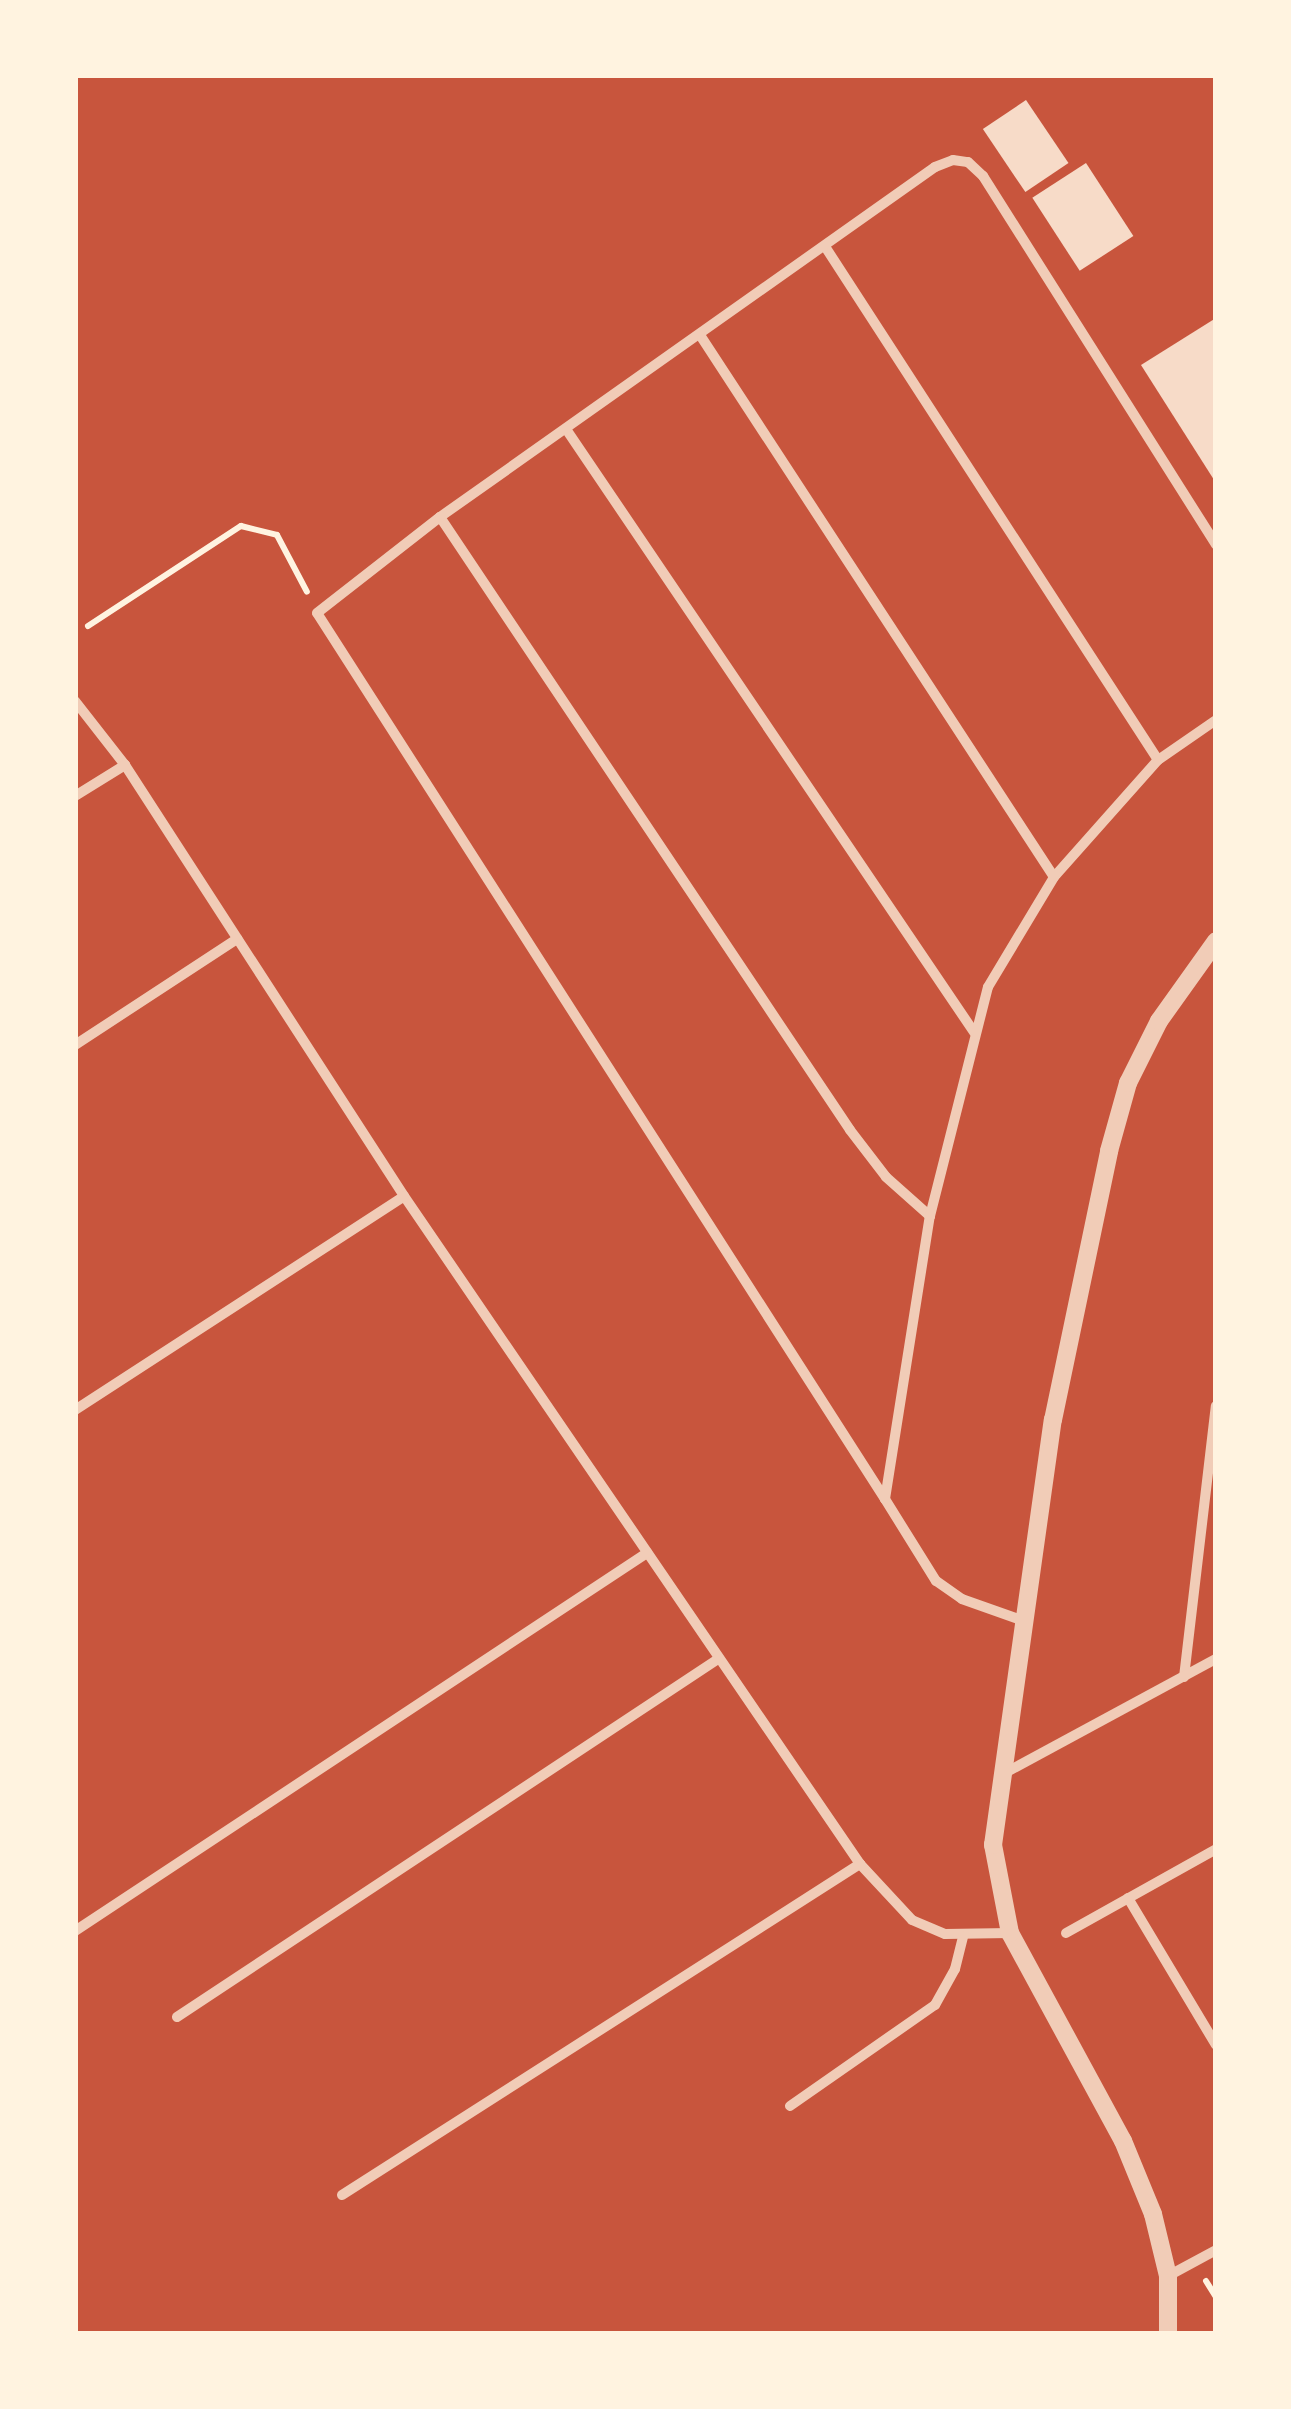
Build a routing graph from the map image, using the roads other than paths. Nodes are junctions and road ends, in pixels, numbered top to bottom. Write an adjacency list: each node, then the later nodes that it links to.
1 (826, 248): 2 (street); 5 (street); 8 (street)
2 (700, 335): 3 (street); 11 (street)
3 (566, 428): 4 (street); 14 (street)
4 (440, 517): 17 (street); 22 (street)
5 (1216, 545)
6 (75, 701): 9 (street)
7 (1216, 720): 8 (street)
8 (1158, 760): 11 (street)
9 (125, 764): 10 (street); 12 (street)
10 (75, 796)
11 (1054, 877): 14 (street)
12 (236, 940): 15 (street); 16 (street)
13 (1216, 941): 24 (street)
14 (974, 1032): 17 (street)
15 (75, 1045)
16 (404, 1196): 19 (street); 23 (street)
17 (930, 1216): 22 (street)
18 (1216, 1406): 21 (street)
19 (75, 1410)
20 (1216, 1476): 21 (street)
21 (1204, 1483): 27 (street)
22 (885, 1500): 24 (street)
23 (646, 1553): 25 (street); 32 (street)
24 (1024, 1621): 28 (street)
25 (718, 1659): 30 (street); 36 (street)
26 (1216, 1659): 27 (street)
27 (1184, 1678): 28 (street)
28 (1002, 1774): 34 (street)
29 (1216, 1850): 31 (street)
30 (860, 1864): 35 (street); 39 (street)
31 (1128, 1898): 33 (street); 37 (street)
32 (75, 1931)
33 (1066, 1932)
34 (1010, 1933): 35 (street); 41 (street)
35 (963, 1936): 38 (street)
36 (177, 2018)
37 (1216, 2046)
38 (790, 2106)
39 (342, 2195)
40 (1216, 2250): 41 (street)
41 (1168, 2276): 42 (street)
42 (1168, 2334)

